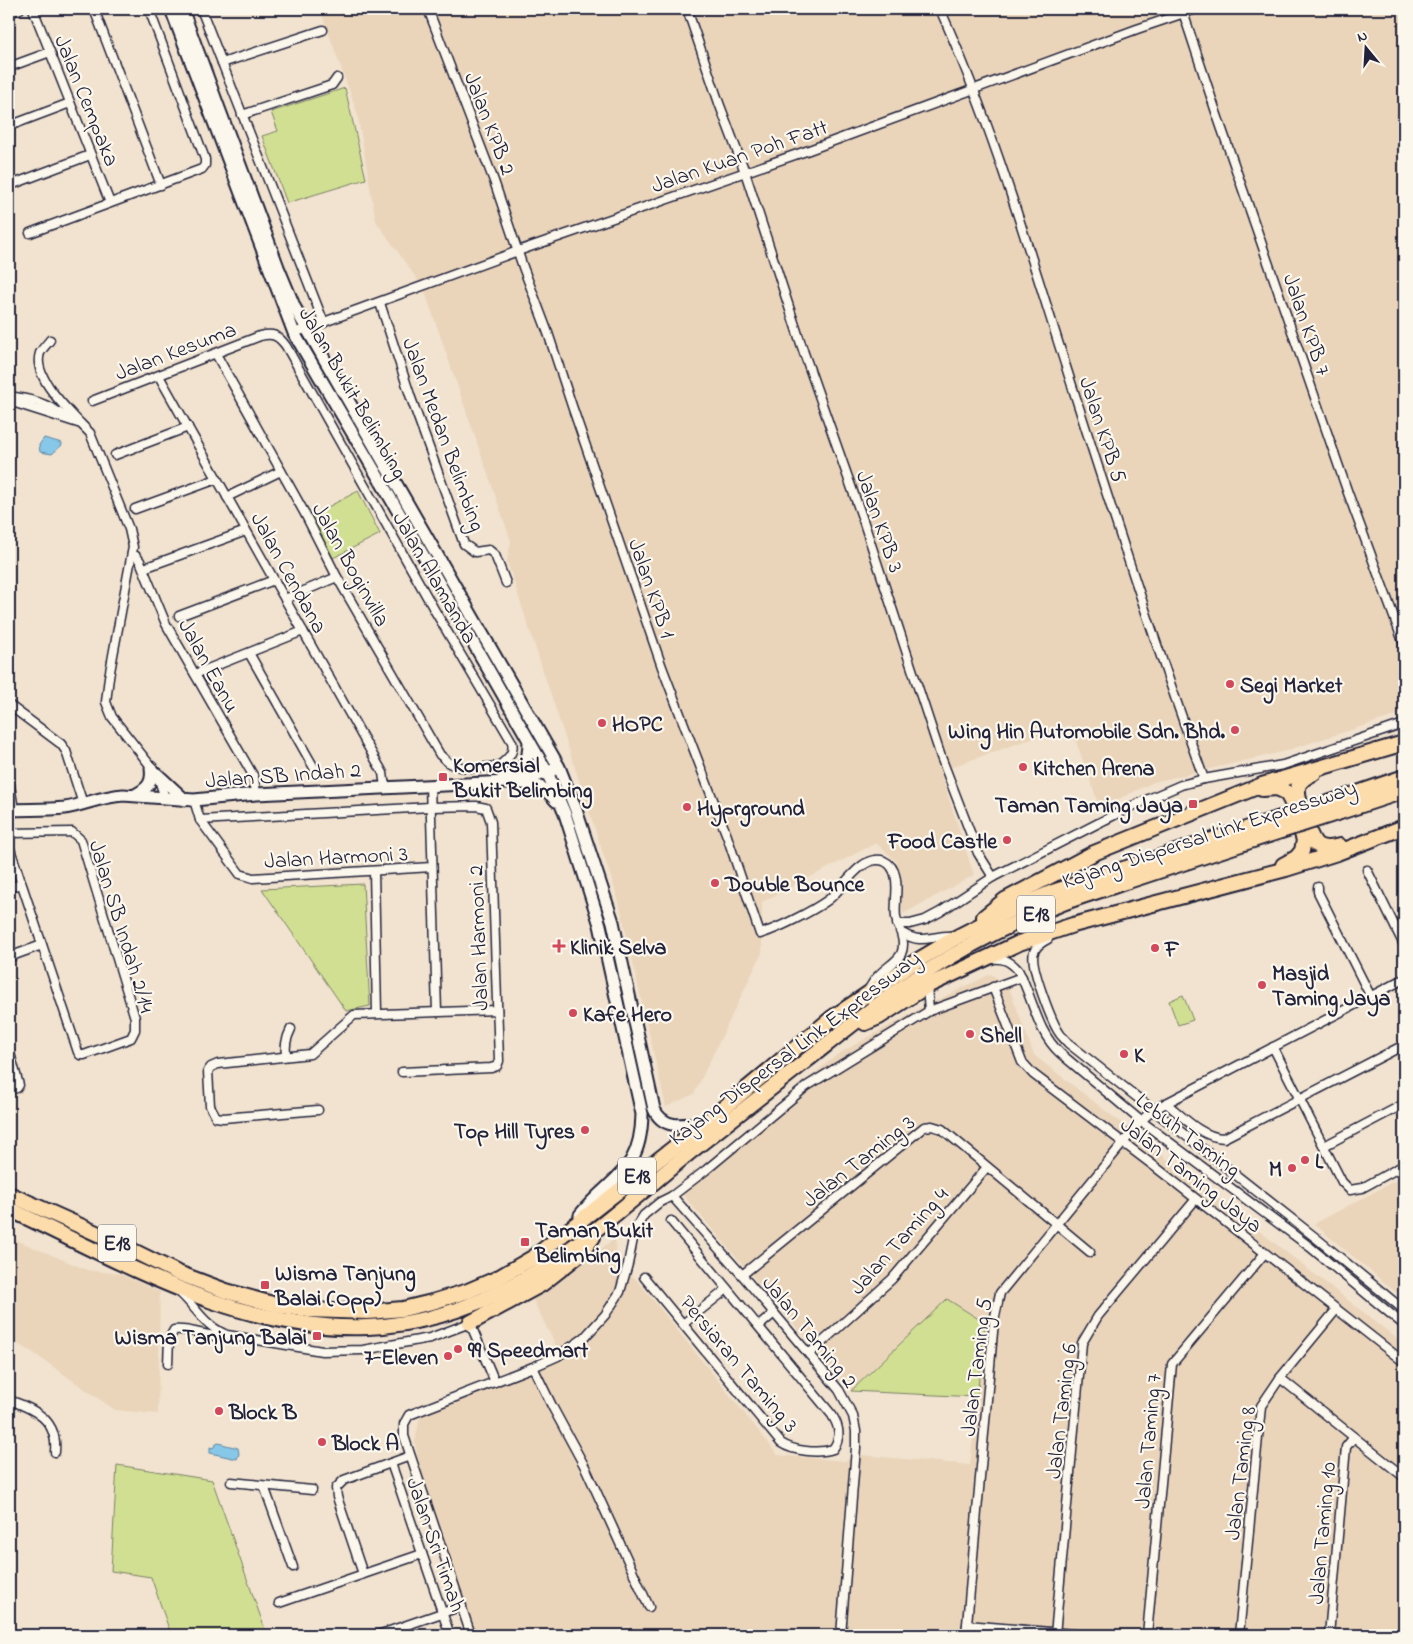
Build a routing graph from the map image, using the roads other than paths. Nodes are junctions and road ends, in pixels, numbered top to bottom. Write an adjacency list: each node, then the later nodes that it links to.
1 (20, 9): 14 (street)
2 (33, 9): 16 (street, Jalan Cempaka)
3 (94, 9): 27 (street)
4 (149, 9): 27 (street)
5 (172, 9): 34 (main road, Jalan Bukit Belimbing)
6 (182, 9): 33 (main road, Jalan Bukit Belimbing)
7 (211, 9): 12 (street)
8 (428, 9): 30 (street, Jalan KPB 2)
9 (686, 9): 25 (street, Jalan KPB 3)
10 (940, 9): 20 (street, Jalan KPB 5)
11 (1196, 9): 13 (street, Jalan Kuan Poh Fatt)
12 (201, 10): 17 (street)
13 (1183, 11): 20 (street, Jalan Kuan Poh Fatt); 59 (street, Jalan KPB 7)
14 (9, 13)
15 (323, 30): 17 (street)
16 (50, 52): 18 (street); 21 (street, Jalan Cempaka)
17 (222, 64): 22 (street)
18 (9, 67)
19 (337, 78): 22 (street)
20 (974, 89): 25 (street, Jalan Kuan Poh Fatt); 74 (street, Jalan KPB 5)
21 (70, 103): 23 (street); 24 (street, Jalan Cempaka)
22 (242, 115): 32 (street)
23 (9, 126)
24 (90, 155): 26 (street); 28 (street, Jalan Cempaka)
25 (745, 172): 30 (street, Jalan Kuan Poh Fatt); 101 (street, Jalan KPB 3)
26 (16, 183)
27 (161, 185): 28 (street)
28 (110, 204): 29 (street)
29 (30, 233)
30 (518, 252): 31 (street, Jalan Kuan Poh Fatt); 105 (street, Jalan KPB 1)
31 (380, 303): 32 (street, Jalan Kuan Poh Fatt); 55 (street, Jalan Medan Belimbing)
32 (324, 323): 33 (street, Jalan Kuan Poh Fatt)
33 (306, 329): 34 (street, Jalan Kuan Poh Fatt); 67 (main road, Jalan Bukit Belimbing)
34 (294, 333): 64 (main road, Jalan Bukit Belimbing)
35 (272, 334): 37 (street, Jalan Kesuma); 68 (street, Jalan Alamanda)
36 (50, 340): 43 (street)
37 (216, 354): 38 (street, Jalan Kesuma); 46 (street, Jalan Boginvilla)
38 (159, 376): 41 (street, Jalan Kesuma); 44 (street, Jalan Cendana)
39 (9, 396): 42 (street)
40 (9, 401): 42 (street)
41 (92, 401)
42 (70, 420): 43 (street)
43 (81, 424): 51 (street)
44 (188, 427): 45 (street); 47 (street, Jalan Cendana)
45 (115, 455)
46 (281, 471): 48 (street); 53 (street, Jalan Boginvilla)
47 (217, 479): 48 (street, Jalan Cendana); 49 (street)
48 (227, 497): 50 (street, Jalan Cendana)
49 (135, 509)
50 (246, 531): 52 (street); 54 (street, Jalan Cendana)
51 (132, 554): 52 (street, Jalan Eanu); 69 (street)
52 (144, 568): 61 (street, Jalan Eanu)
53 (337, 576): 56 (street); 68 (street, Jalan Boginvilla)
54 (274, 580): 56 (street, Jalan Cendana); 57 (street)
55 (506, 583)
56 (285, 599): 58 (street, Jalan Cendana)
57 (179, 616)
58 (303, 631): 60 (street); 79 (street, Jalan Cendana)
59 (1404, 644)
60 (249, 653): 61 (street); 71 (street)
61 (195, 674): 81 (street, Jalan Eanu)
62 (9, 704): 86 (street)
63 (1404, 724): 74 (street)
64 (529, 741): 70 (main road, Jalan Bukit Belimbing); 77 (main road)
65 (1404, 743): 66 (highway)
66 (1333, 765): 82 (highway); 95 (highway)
67 (560, 767): 70 (main road, Jalan SB Indah 2); 137 (main road, Jalan Bukit Belimbing)
68 (476, 768): 76 (street)
69 (154, 771): 83 (main road); 84 (street); 85 (main road)
70 (548, 772): 75 (main road, Jalan SB Indah 2); 90 (main road, Jalan Bukit Belimbing)
71 (316, 773)
72 (1404, 778): 87 (highway, Kajang Dispersal Link Expressway / E18)
73 (9, 779): 89 (street)
74 (1204, 779): 101 (street)
75 (507, 782): 77 (main road, Jalan SB Indah 2); 90 (main road)
76 (477, 783): 77 (main road, Jalan SB Indah 2); 78 (main road, Jalan SB Indah 2)
77 (492, 783)
78 (430, 785): 79 (main road, Jalan SB Indah 2); 88 (street)
79 (385, 787): 81 (main road, Jalan SB Indah 2)
80 (1404, 791): 87 (highway, Kajang Dispersal Link Expressway / E18)
81 (256, 794): 85 (main road, Jalan SB Indah 2)
82 (1242, 794): 100 (highway); 107 (highway)
83 (135, 795): 84 (main road, Jalan SB Indah 2); 86 (main road, Jalan SB Indah 2)
84 (165, 798): 85 (main road, Jalan SB Indah 2)
85 (190, 800): 91 (street, Jalan Harmoni 3)
86 (84, 804): 89 (main road, Jalan SB Indah 2)
87 (1338, 806): 94 (highway, Kajang Dispersal Link Expressway / E18, bridge)
88 (430, 807): 91 (street); 97 (street); 120 (street, Jalan Harmoni 2)
89 (11, 810)
90 (565, 814): 150 (main road)
91 (200, 820): 99 (street, Jalan Harmoni 3)
92 (1404, 826): 95 (highway)
93 (9, 833): 110 (street, Jalan SB Indah 2/14)
94 (1251, 834): 107 (highway, Kajang Dispersal Link Expressway / E18); 125 (highway, Kajang Dispersal Link Expressway / E18)
95 (1375, 838): 100 (highway)
96 (9, 846): 102 (street)
97 (432, 867): 99 (street, Jalan Harmoni 3); 122 (street)
98 (1367, 870): 111 (street)
99 (374, 871): 123 (street)
100 (1264, 874): 106 (highway)
101 (993, 877): 105 (street)
102 (21, 884): 104 (street); 110 (street)
103 (1318, 887): 119 (street)
104 (9, 888)
105 (898, 924): 108 (street)
106 (1073, 924): 113 (highway); 136 (street, Lebuh Taming)
107 (975, 927): 109 (highway, Kajang Dispersal Link Expressway / E18)
108 (902, 933): 109 (street); 118 (street)
109 (958, 937): 118 (highway, Kajang Dispersal Link Expressway / E18)
110 (42, 945): 112 (street)
111 (1404, 945)
112 (9, 956)
113 (980, 960): 114 (street, Lebuh Taming); 116 (highway)
114 (1022, 977): 117 (street); 138 (street, Lebuh Taming)
115 (1404, 979): 119 (street, Jalan Taming 5)
116 (927, 986): 121 (street); 125 (highway)
117 (993, 988): 121 (street); 139 (street, Jalan Taming Jaya)
118 (866, 994): 137 (highway, Kajang Dispersal Link Expressway / E18)
119 (1371, 996): 127 (street, Jalan Taming 5)
120 (497, 1010): 122 (street); 130 (street, Jalan Harmoni 2)
121 (929, 1011): 144 (street)
122 (436, 1012): 123 (street)
123 (378, 1013): 129 (street)
124 (291, 1029): 129 (street)
125 (841, 1033): 148 (highway, Kajang Dispersal Link Expressway / E18)
126 (1404, 1045): 132 (street)
127 (1273, 1047): 132 (street); 133 (street, Jalan Taming 5)
128 (9, 1050): 131 (street)
129 (286, 1056): 135 (street)
130 (402, 1072)
131 (9, 1090)
132 (1300, 1099): 133 (street); 140 (street)
133 (1166, 1103): 136 (street, Jalan Taming 5)
134 (1404, 1104): 140 (street)
135 (318, 1110)
136 (1153, 1110): 138 (street, Jalan Taming 5); 158 (street, Lebuh Taming)
137 (708, 1121): 150 (highway, Kajang Dispersal Link Expressway / E18)
138 (1141, 1121): 139 (street, Jalan Taming 5); 163 (street, Lebuh Taming)
139 (1124, 1143): 145 (street, Jalan Taming Jaya); 149 (street, Jalan Taming 5)
140 (1324, 1146): 141 (street)
141 (1404, 1165)
142 (987, 1166): 149 (street, Jalan Taming 3); 153 (street, Jalan Taming 3); 167 (street, Jalan Taming 4)
143 (9, 1194): 150 (highway, Kajang Dispersal Link Expressway / E18)
144 (672, 1196): 153 (street, Jalan Taming 2); 170 (street)
145 (1196, 1199): 152 (street, Jalan Taming Jaya); 190 (street, Jalan Taming 6)
146 (9, 1209): 155 (highway, Kajang Dispersal Link Expressway / E18)
147 (671, 1220): 156 (street)
148 (603, 1224): 155 (highway, Kajang Dispersal Link Expressway / E18); 161 (highway)
149 (1056, 1224): 151 (street, Jalan Taming 3); 189 (street, Jalan Taming 5)
150 (567, 1232)
151 (1090, 1252)
152 (1265, 1253): 157 (street, Jalan Taming Jaya); 197 (street, Jalan Taming 7)
153 (742, 1275): 159 (street, Jalan Taming 2)
154 (644, 1276): 162 (street, Persiaran Taming 3)
155 (172, 1286): 160 (street)
156 (727, 1289): 162 (street); 164 (street)
157 (1336, 1310): 168 (street, Jalan Taming Jaya); 171 (street, Jalan Taming 8)
158 (1404, 1310)
159 (774, 1313): 164 (street); 167 (street, Jalan Taming 2)
160 (202, 1318): 165 (street); 166 (street)
161 (470, 1323): 166 (street); 172 (street)
162 (683, 1324): 164 (street, Persiaran Taming 3)
163 (1404, 1325)
164 (759, 1326)
165 (193, 1331): 166 (street); 169 (street)
166 (227, 1336)
167 (810, 1354): 194 (street, Jalan Taming 2)
168 (1404, 1362)
169 (168, 1364)
170 (533, 1367): 172 (street); 187 (street)
171 (1280, 1378): 174 (street); 198 (street, Jalan Taming 8)
172 (495, 1382): 176 (street)
173 (9, 1400): 175 (street)
174 (1354, 1437): 178 (street); 199 (street, Jalan Taming 10)
175 (55, 1452)
176 (410, 1456): 177 (street); 186 (street)
177 (391, 1463): 182 (street, Jalan Sri Timah); 184 (street)
178 (1404, 1477)
179 (231, 1482): 180 (street)
180 (264, 1486): 181 (street); 183 (street)
181 (312, 1490)
182 (422, 1554): 184 (street); 188 (street, Jalan Sri Timah)
183 (293, 1567)
184 (363, 1574): 185 (street)
185 (279, 1603)
186 (462, 1606): 188 (street); 193 (street)
187 (649, 1607)
188 (442, 1613): 191 (street); 192 (street, Jalan Sri Timah)
189 (967, 1625): 190 (street); 195 (street, Jalan Taming 5)
190 (1056, 1634): 196 (street)
191 (378, 1635)
192 (450, 1635)
193 (471, 1635)
194 (841, 1635)
195 (966, 1635)
196 (1085, 1635)
197 (1147, 1635)
198 (1239, 1635)
199 (1329, 1635)

